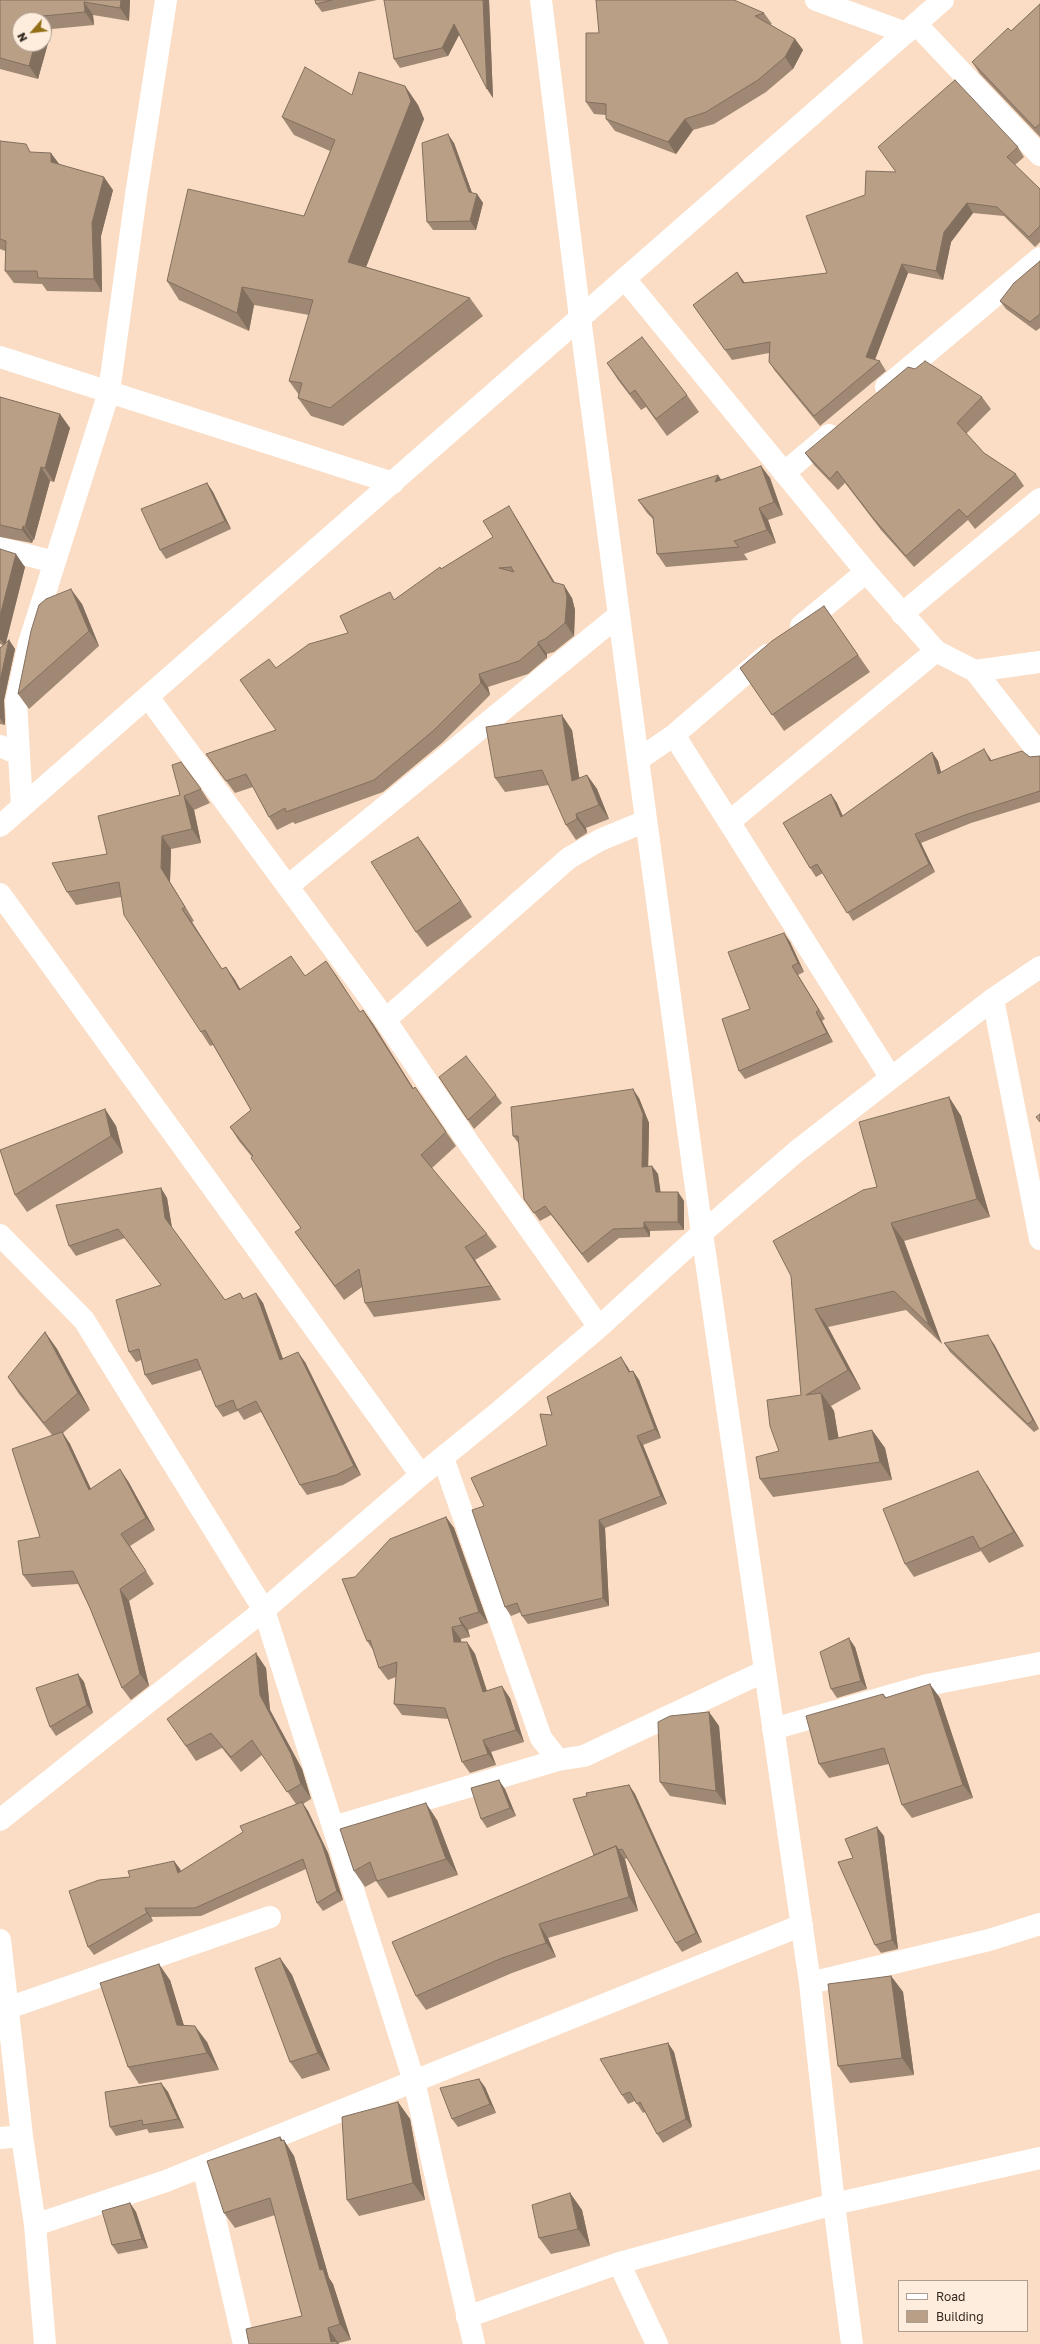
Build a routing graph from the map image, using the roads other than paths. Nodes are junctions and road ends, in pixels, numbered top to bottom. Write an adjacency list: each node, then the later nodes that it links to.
1 (166, 0): 11 (street)
2 (541, 0): 9 (street)
3 (816, 0): 5 (street)
4 (943, 0): 5 (street)
5 (911, 28): 6 (street); 8 (street)
6 (1040, 155)
7 (1040, 258): 12 (street)
8 (625, 279): 9 (street); 14 (street)
9 (580, 318): 15 (street); 21 (street)
10 (0, 357): 11 (street)
11 (109, 392): 15 (street); 18 (street)
12 (870, 401)
13 (845, 422): 14 (street)
14 (784, 473): 19 (street)
15 (393, 482): 25 (street)
16 (1040, 499): 20 (street)
17 (0, 548): 18 (street)
18 (54, 562): 27 (street)
19 (866, 572): 20 (street); 26 (street)
20 (902, 614): 22 (street)
21 (619, 615): 29 (street); 34 (street)
22 (936, 652): 24 (street); 32 (street)
23 (1040, 662): 24 (street)
24 (975, 671): 28 (street)
25 (148, 697): 30 (street); 34 (street)
26 (674, 735): 29 (street); 32 (street)
27 (9, 750): 30 (street)
28 (1040, 754)
29 (638, 760): 31 (street)
30 (22, 806): 33 (street)
31 (646, 821): 38 (street); 41 (street)
32 (729, 822): 39 (street)
33 (0, 826)
34 (288, 886): 38 (street)
35 (0, 894): 46 (street)
36 (1040, 967): 37 (street)
37 (993, 1000): 39 (street); 40 (street)
38 (385, 1020): 44 (street)
39 (892, 1078): 41 (street)
40 (1032, 1161): 43 (street)
41 (702, 1233): 44 (street); 49 (street)
42 (0, 1235): 47 (street)
43 (1040, 1239)
44 (599, 1327): 45 (street)
45 (443, 1458): 46 (street); 51 (street)
46 (421, 1475): 47 (street)
47 (264, 1610): 52 (street); 53 (street)
48 (1040, 1663): 50 (street)
49 (765, 1671): 50 (street); 51 (street)
50 (773, 1729): 56 (street)
51 (558, 1760): 53 (street)
52 (0, 1820)
53 (333, 1827): 60 (street)
54 (270, 1917): 59 (street)
55 (1040, 1924): 58 (street)
56 (802, 1925): 58 (street); 60 (street)
57 (0, 1940): 59 (street)
58 (810, 1983): 65 (street)
59 (8, 2008): 61 (street)
60 (414, 2081): 64 (street); 68 (street)
61 (22, 2136): 62 (street); 66 (street)
62 (0, 2138)
63 (1040, 2158): 65 (street)
64 (203, 2166): 66 (street); 70 (street)
65 (834, 2204): 67 (street); 73 (street)
66 (35, 2225): 69 (street)
67 (619, 2263): 68 (street); 72 (street)
68 (468, 2317): 71 (street)
69 (45, 2344)
70 (244, 2344)
71 (474, 2344)
72 (657, 2344)
73 (852, 2344)

